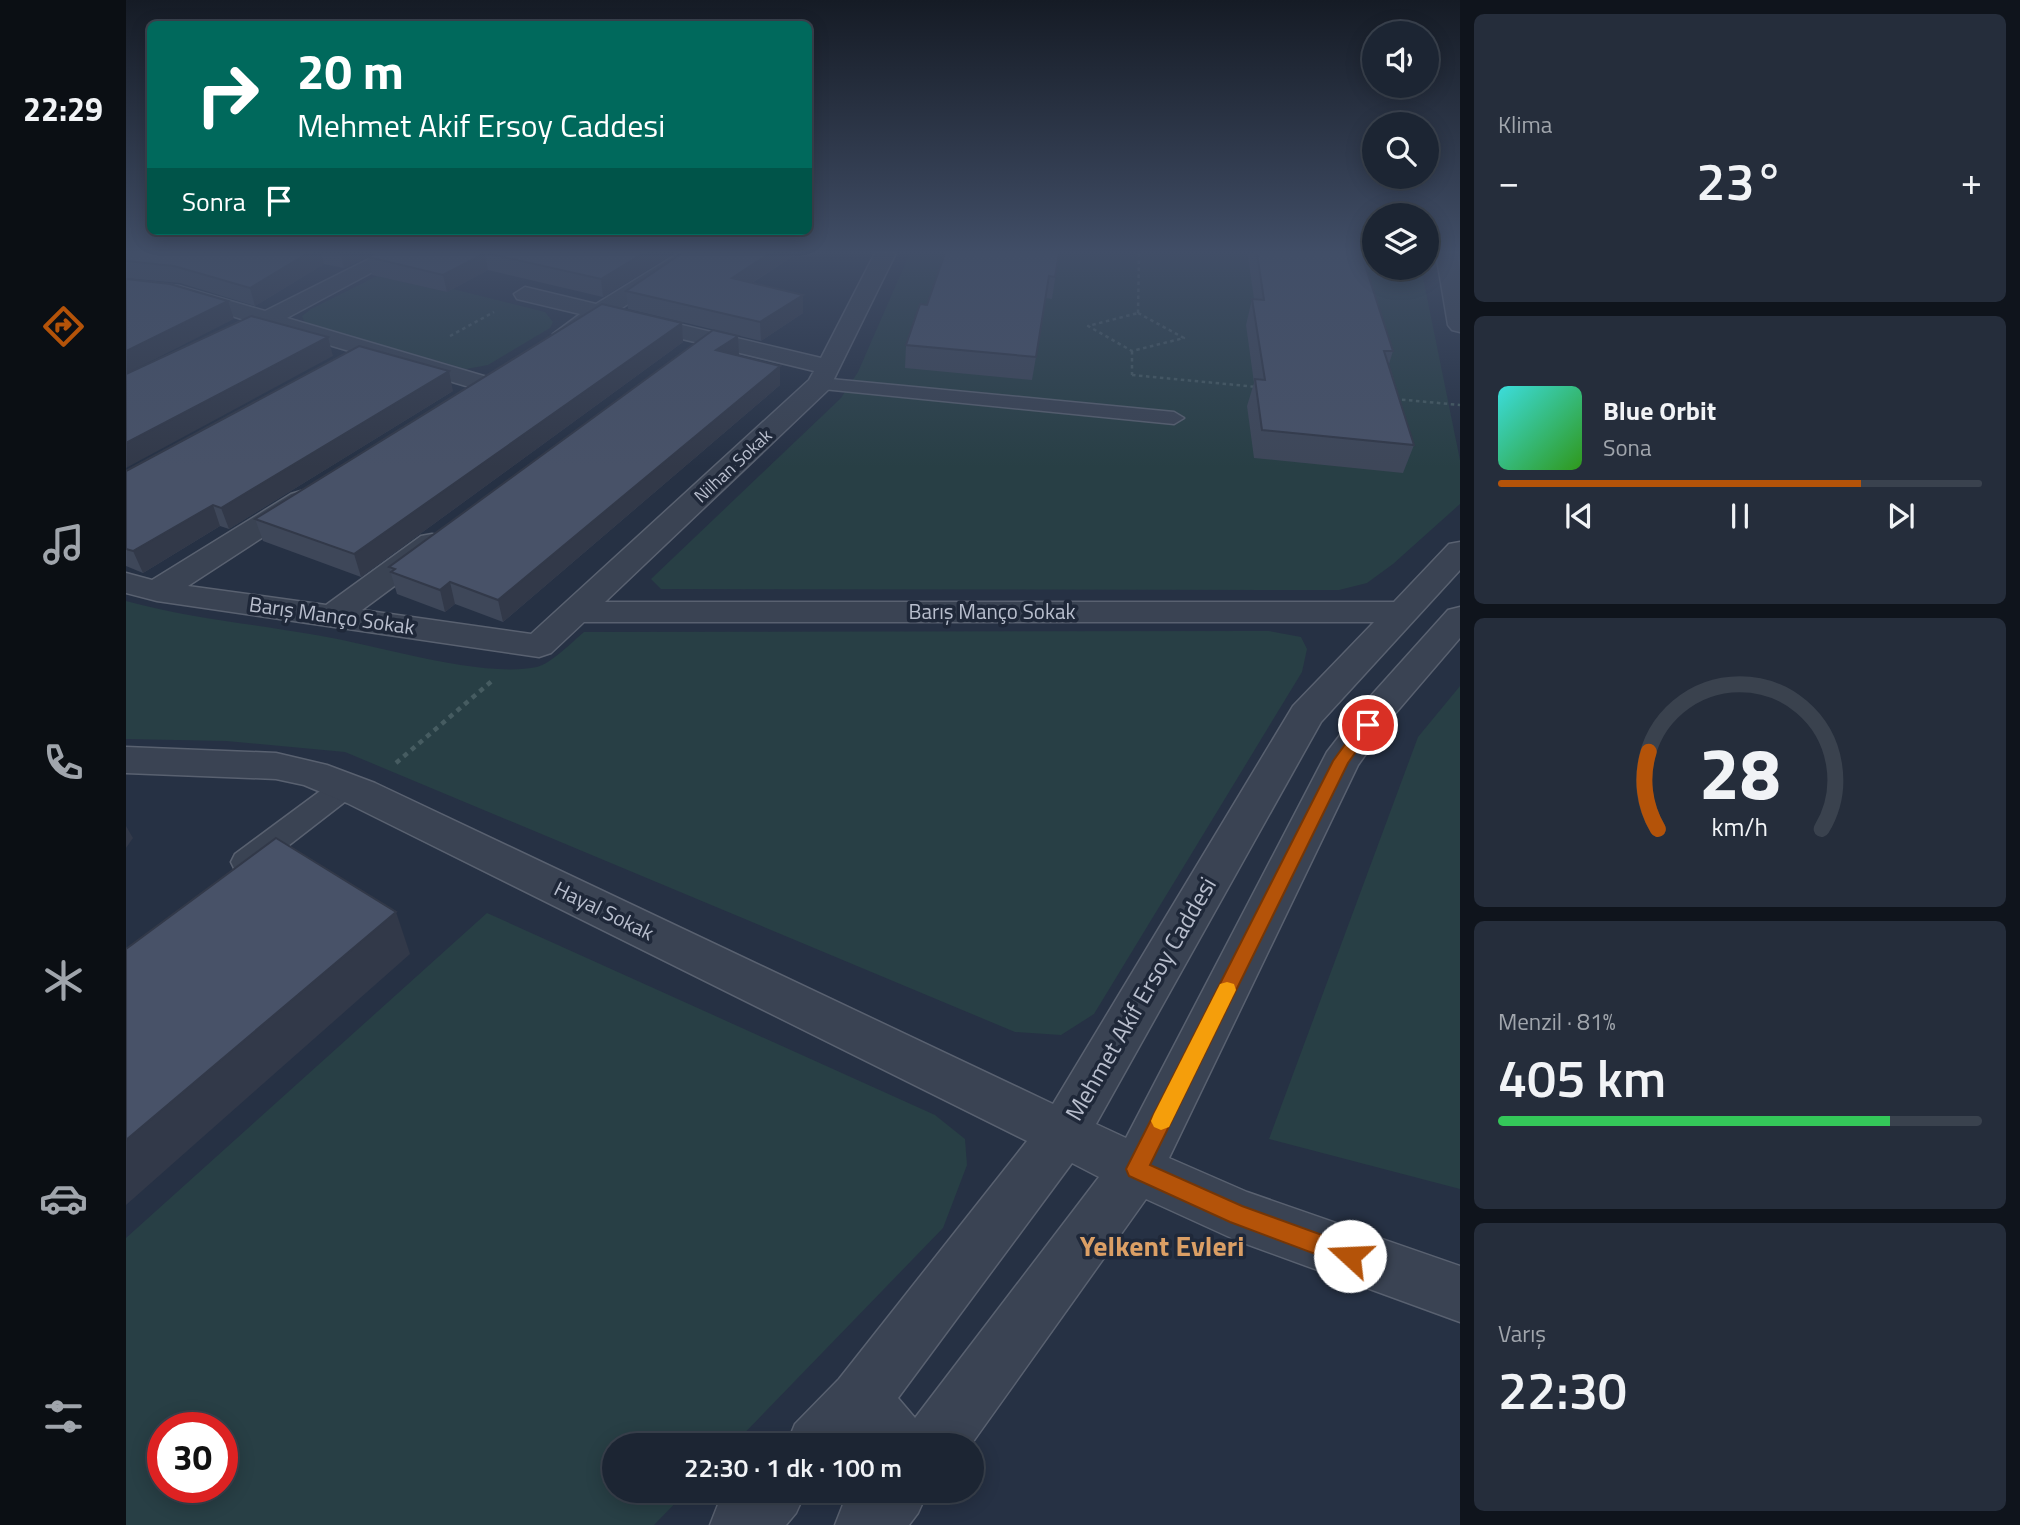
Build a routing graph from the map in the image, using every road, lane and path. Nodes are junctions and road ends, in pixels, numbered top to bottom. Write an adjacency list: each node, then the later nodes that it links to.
1 (256, 324): 9 (street)
2 (288, 324): 11 (street)
3 (470, 324): 12 (path)
4 (581, 324): 10 (street)
5 (630, 324): 16 (street)
6 (850, 324): 16 (street, Nilhan Sokak)
7 (1096, 324): 8 (path)
8 (1159, 324)
9 (233, 336)
10 (542, 348)
11 (368, 349): 12 (street); 13 (street)
12 (405, 360): 17 (street)
13 (332, 369)
14 (508, 370): 17 (street)
15 (1132, 375): 18 (path)
16 (824, 376): 22 (lane); 27 (street, Nilhan Sokak)
17 (485, 384): 19 (street)
18 (1264, 387)
19 (461, 398)
20 (1382, 398): 21 (path)
21 (1460, 405)
22 (1174, 418)
23 (321, 487): 26 (street)
24 (453, 527): 29 (street)
25 (1460, 551): 28 (street, Mehmet Akif Ersoy Caddesi)
26 (141, 587): 29 (street, Barış Manço Sokak)
27 (579, 612): 28 (street, Barış Manço Sokak); 31 (street, Nilhan Sokak)
28 (1404, 612): 35 (street, Mehmet Akif Ersoy Caddesi)
29 (332, 616): 31 (street, Barış Manço Sokak)
30 (1460, 617): 36 (street)
31 (538, 646): 33 (path)
32 (126, 760): 33 (street, Hayal Sokak)
33 (353, 790): 34 (lane); 35 (street, Hayal Sokak)
34 (225, 877)
35 (1063, 1133): 36 (street, Hayal Sokak); 38 (street, Mehmet Akif Ersoy Caddesi)
36 (1137, 1169): 37 (street, Hayal Sokak); 41 (street)
37 (1460, 1294)
38 (860, 1400): 39 (street, Mehmet Akif Ersoy Caddesi); 40 (street)
39 (829, 1433)
40 (888, 1433)
41 (942, 1433)
42 (763, 1503): 45 (street)
43 (886, 1503): 46 (street)
44 (907, 1503): 47 (street)
45 (742, 1525)
46 (867, 1525)
47 (901, 1525)

